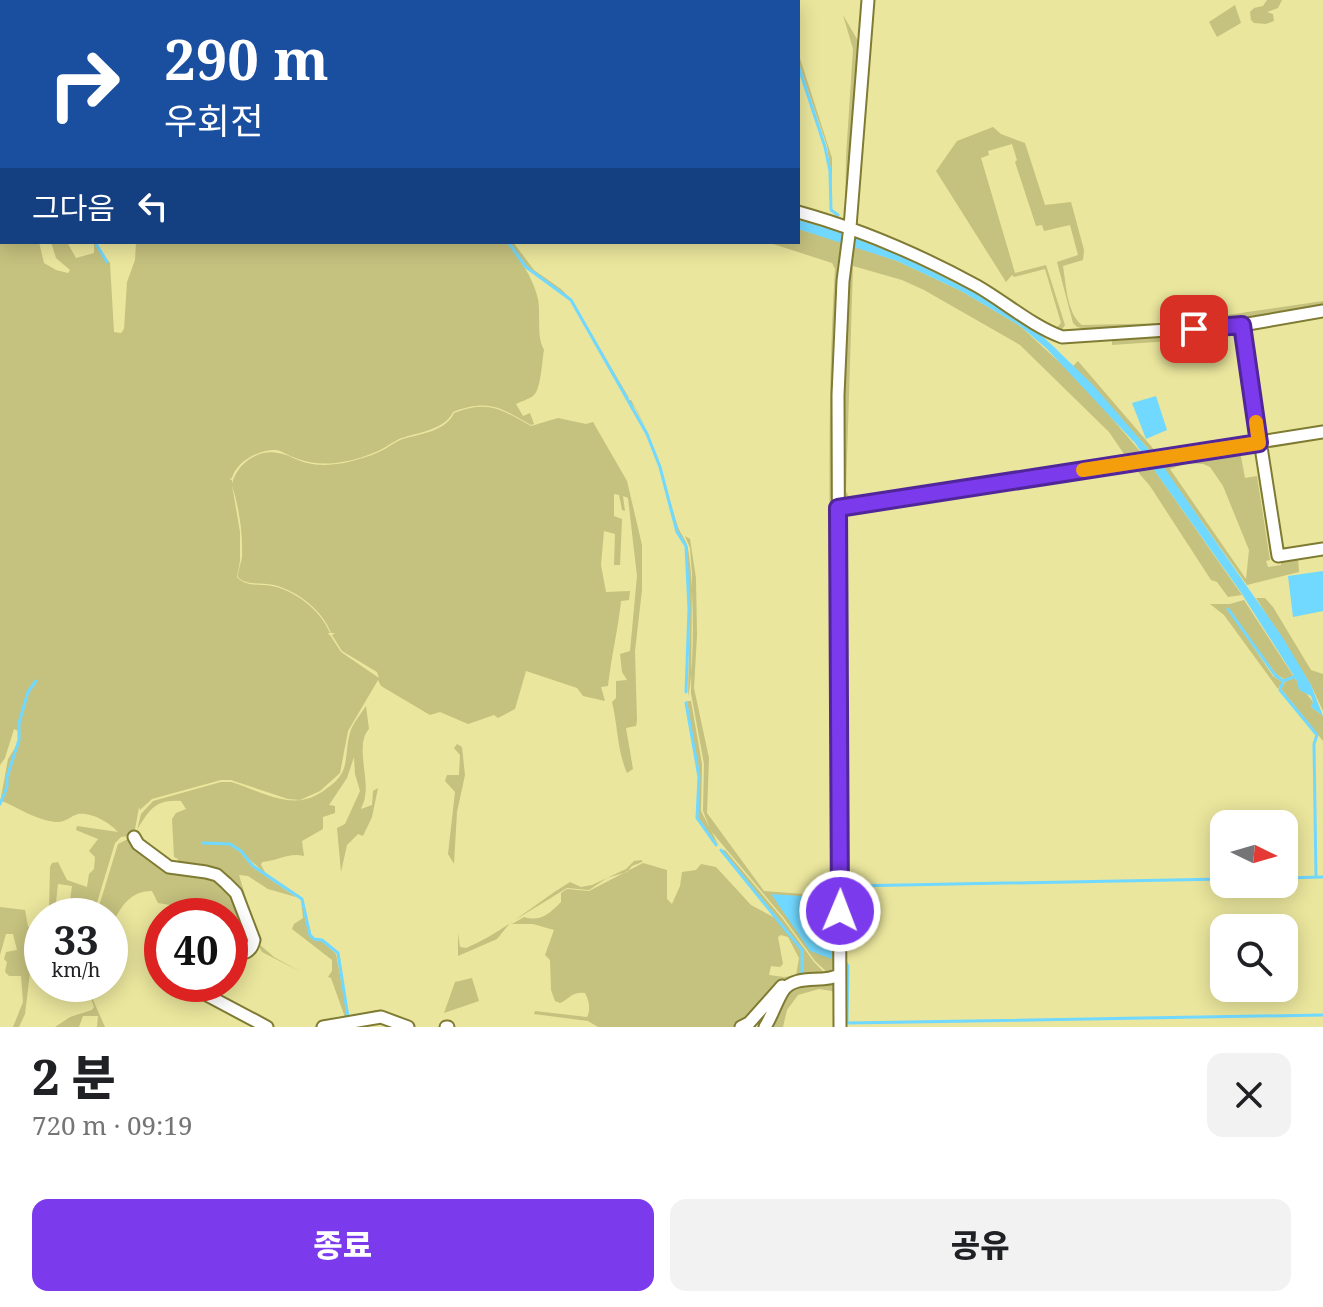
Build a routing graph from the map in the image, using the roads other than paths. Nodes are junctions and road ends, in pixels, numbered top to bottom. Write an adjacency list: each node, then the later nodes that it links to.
1 (868, 0): 3 (street)
2 (800, 213): 3 (street)
3 (850, 230): 5 (street); 8 (street)
4 (1323, 311): 5 (street)
5 (1242, 325): 7 (street)
6 (1323, 432): 7 (street)
7 (1259, 443): 8 (street); 9 (street)
8 (838, 508): 14 (street)
9 (1323, 549)
10 (134, 837): 11 (street)
11 (238, 898)
12 (248, 924): 13 (street)
13 (248, 952)
14 (839, 975): 15 (street); 22 (street)
15 (790, 984): 20 (street); 21 (street)
16 (220, 1002): 17 (street)
17 (267, 1027)
18 (323, 1027): 19 (street)
19 (408, 1027)
20 (741, 1027)
21 (765, 1027)
22 (840, 1027)

